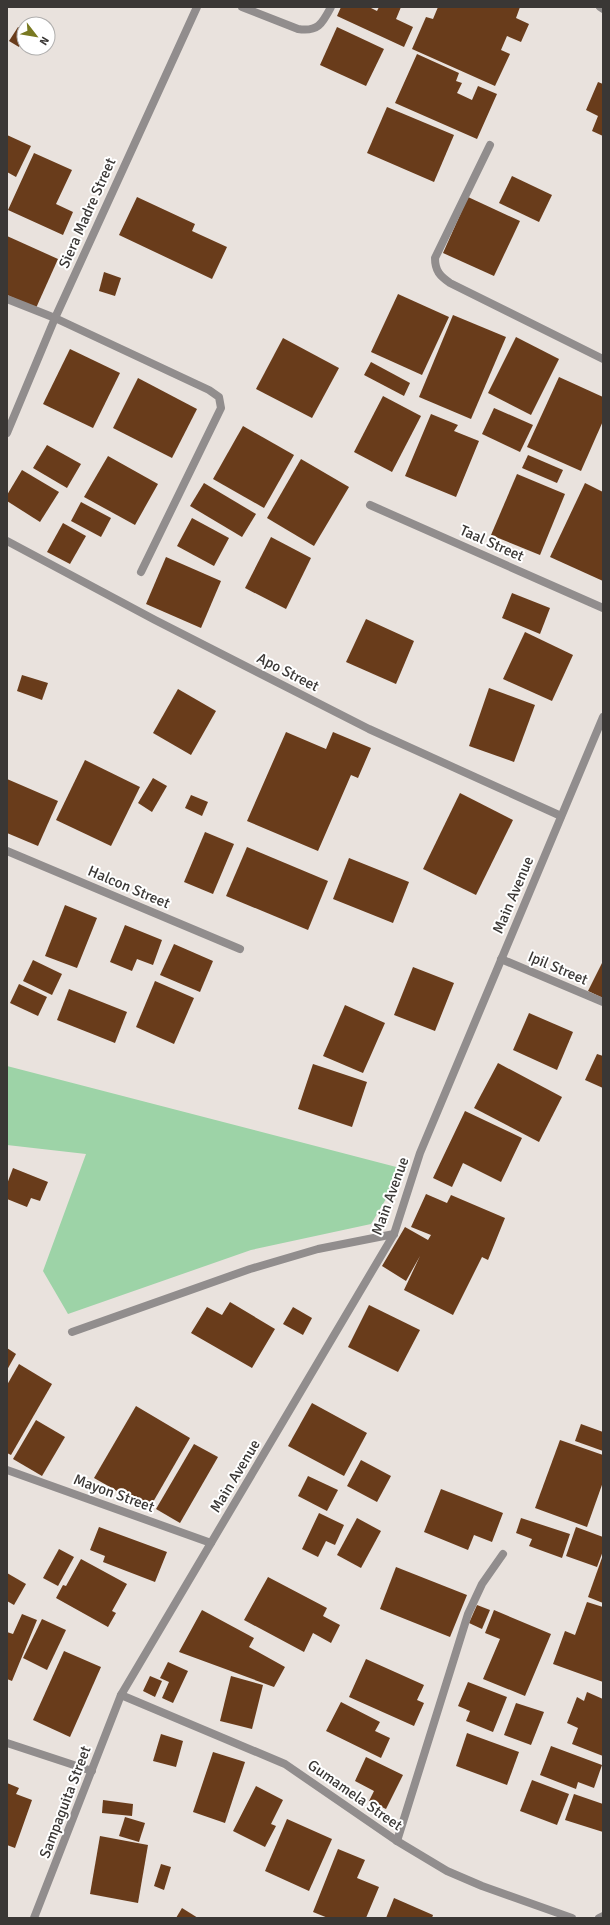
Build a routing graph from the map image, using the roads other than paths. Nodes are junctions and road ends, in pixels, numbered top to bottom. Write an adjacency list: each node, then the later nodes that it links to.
1 (197, 7): 8 (street, Siera Madre Street)
2 (242, 7): 3 (street)
3 (331, 7)
4 (600, 7): 5 (street)
5 (603, 8)
6 (490, 145): 9 (street)
7 (7, 299): 8 (street)
8 (55, 318): 10 (street, Siera Madre Street); 13 (street)
9 (603, 359)
10 (7, 433)
11 (370, 505): 14 (street, Taal Street)
12 (7, 541): 17 (street, Apo Street)
13 (141, 572)
14 (603, 608)
15 (603, 717): 16 (street, Main Avenue)
16 (599, 738): 17 (street, Main Avenue)
17 (561, 816): 20 (street, Main Avenue)
18 (7, 851): 19 (street, Halcon Street)
19 (240, 949)
20 (502, 959): 21 (street, Ipil Street); 22 (street, Main Avenue)
21 (603, 1002)
22 (394, 1234): 23 (street); 25 (street, Main Avenue)
23 (72, 1332)
24 (7, 1470): 25 (street, Mayon Street)
25 (211, 1543): 27 (street, Main Avenue)
26 (503, 1554): 30 (street)
27 (121, 1695): 29 (street, Sampaguita Street); 30 (street, Gumamela Street)
28 (7, 1743): 29 (street)
29 (92, 1771): 32 (street, Sampaguita Street)
30 (397, 1841): 33 (street, Gumamela Street)
31 (603, 1916): 34 (street)
32 (34, 1918)
33 (572, 1918)
34 (599, 1918)

